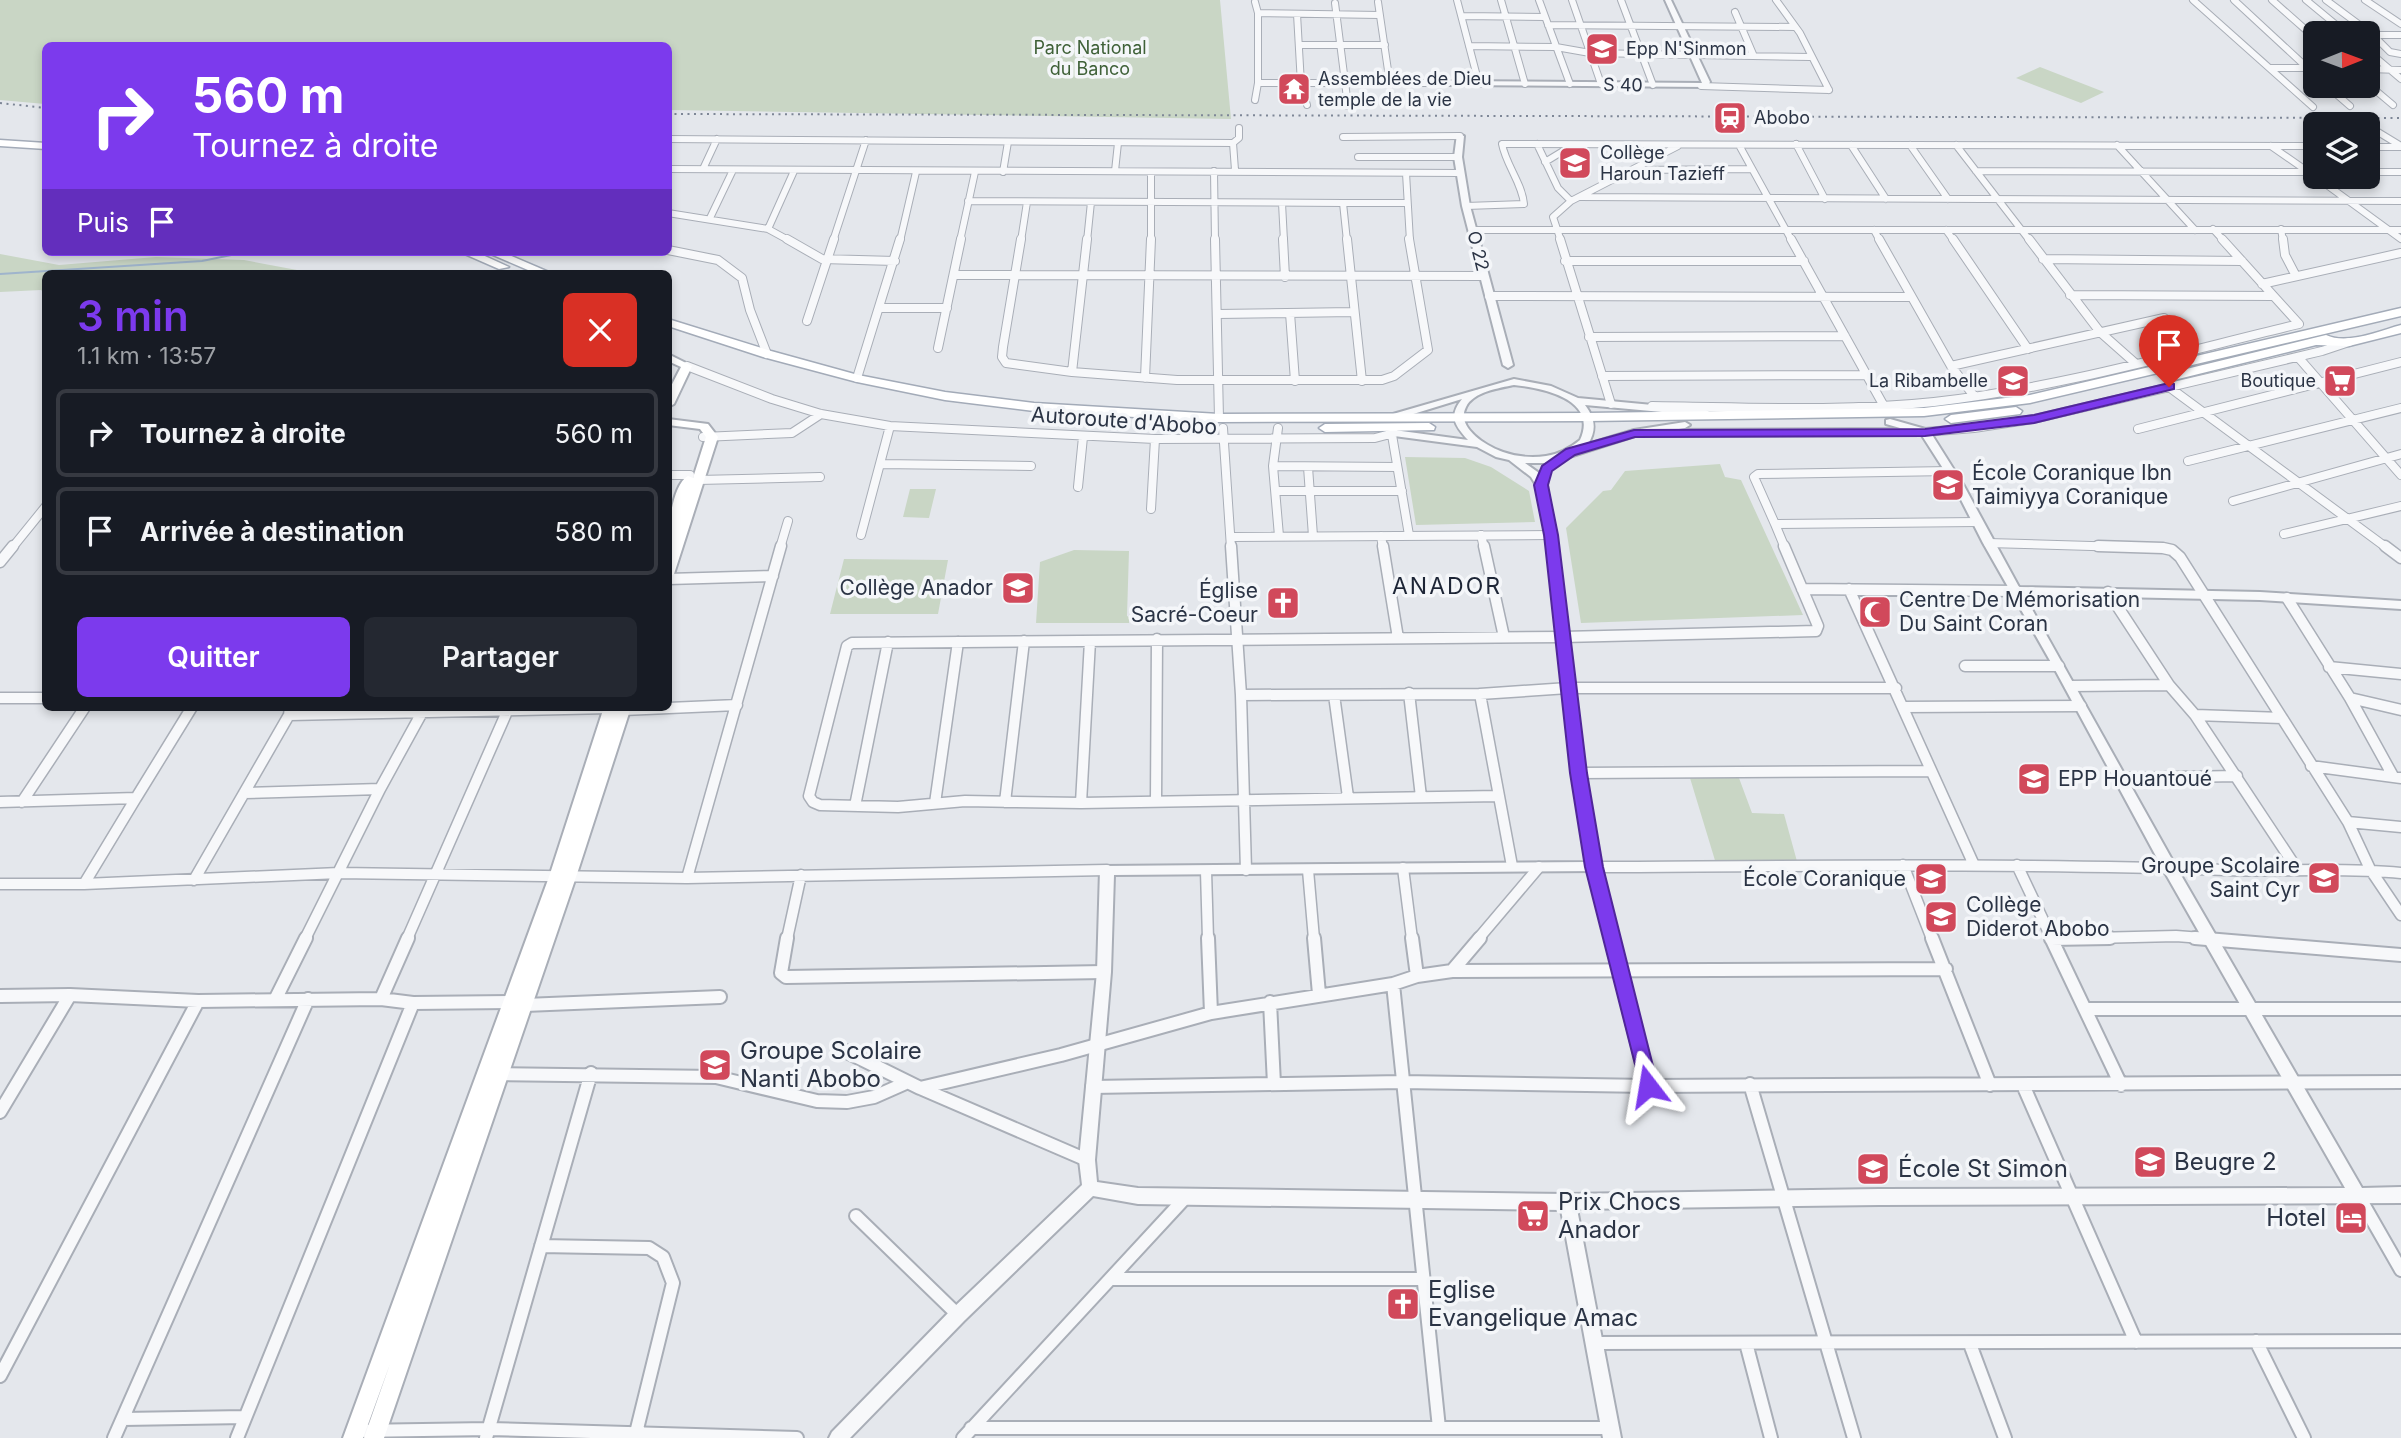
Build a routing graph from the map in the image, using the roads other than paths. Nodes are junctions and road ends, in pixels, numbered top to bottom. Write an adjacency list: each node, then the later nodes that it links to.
1 (1457, 0): 22 (street)
2 (1501, 0): 23 (street)
3 (1539, 0): 24 (street)
4 (1573, 0): 29 (street)
5 (1621, 0): 30 (street)
6 (1668, 0): 31 (street)
7 (1776, 0): 33 (street)
8 (2193, 0): 52 (street)
9 (2234, 0): 50 (street)
10 (2272, 0): 34 (street)
11 (2306, 0): 25 (street)
12 (2326, 0): 26 (street)
13 (2365, 0): 28 (street)
14 (1255, 2): 18 (street)
15 (1378, 2): 21 (street)
16 (1335, 3): 20 (street)
17 (1735, 12): 32 (street)
18 (1258, 13): 19 (street); 58 (street)
19 (1297, 14): 20 (street); 38 (street)
20 (1337, 15): 21 (street); 39 (street)
21 (1379, 15): 40 (street)
22 (1462, 16): 23 (street); 41 (street)
23 (1504, 17): 24 (street); 42 (street)
24 (1545, 17): 27 (street)
25 (2331, 21)
26 (2354, 21)
27 (1548, 24): 29 (street); 43 (street)
28 (2401, 24)
29 (1580, 25): 30 (street); 44 (street)
30 (1632, 25): 31 (street); 45 (street)
31 (1680, 26): 32 (street); 46 (street)
32 (1741, 26): 33 (street); 47 (street)
33 (1795, 27): 49 (street)
34 (2303, 27)
35 (2380, 35): 36 (street)
36 (2401, 35)
37 (2380, 42): 48 (street)
38 (1299, 45): 39 (street); 60 (street)
39 (1341, 45): 40 (street); 64 (street)
40 (1385, 45): 65 (street)
41 (1469, 46): 42 (street); 61 (street)
42 (1513, 46): 43 (street); 62 (street)
43 (1556, 47): 44 (street); 63 (street)
44 (1590, 52): 45 (street); 66 (street)
45 (1643, 53): 46 (street); 67 (street)
46 (1693, 53): 47 (street); 68 (street)
47 (1753, 54): 49 (street)
48 (2401, 54)
49 (1810, 57): 68 (street)
50 (2303, 60)
51 (2380, 61): 55 (street)
52 (2270, 68): 53 (street); 76 (street)
53 (2303, 68)
54 (2380, 70): 55 (street)
55 (2390, 70): 56 (street); 57 (street)
56 (2401, 70)
57 (2401, 79)
58 (1258, 83): 60 (street); 71 (street)
59 (1448, 83): 61 (street, S 40); 65 (street)
60 (1301, 84): 64 (street); 72 (street)
61 (1479, 84): 62 (street, S 40)
62 (1525, 84): 63 (street, S 40)
63 (1570, 84): 66 (street, S 40)
64 (1345, 85): 65 (street); 74 (street)
65 (1390, 85)
66 (1601, 85): 67 (street, S 40)
67 (1653, 85): 68 (street, S 40)
68 (1701, 86)
69 (2380, 94): 73 (street)
70 (2341, 98): 75 (street)
71 (1255, 100)
72 (1307, 105)
73 (2393, 105)
74 (1348, 106)
75 (2350, 106)
76 (2313, 107)
77 (1239, 128): 89 (street)
78 (2380, 133): 103 (street)
79 (1460, 136): 81 (street); 105 (street, O 22)
80 (0, 137): 84 (main road)
81 (1343, 137)
82 (672, 139): 83 (street)
83 (717, 139): 85 (street); 109 (street)
84 (42, 140)
85 (866, 141): 86 (street); 115 (street)
86 (1008, 142): 88 (street); 120 (street)
87 (0, 143): 99 (main road)
88 (1118, 143): 89 (street); 116 (street)
89 (1233, 143): 112 (street)
90 (1796, 144): 94 (street); 95 (street); 132 (street)
91 (1537, 145): 92 (street); 106 (street); 148 (street)
92 (1573, 145): 93 (street); 106 (street)
93 (1682, 145): 94 (street); 113 (street)
94 (1740, 145): 110 (street)
95 (1851, 145): 96 (street); 133 (street)
96 (1910, 145): 97 (street); 134 (street)
97 (1956, 145): 98 (street); 118 (street)
98 (2117, 145): 100 (street); 122 (street)
99 (42, 146)
100 (2270, 146): 101 (street); 107 (street)
101 (2303, 146)
102 (2380, 147): 103 (street)
103 (2401, 147)
104 (1358, 157): 105 (street)
105 (1458, 157): 127 (street, O 22)
106 (1545, 162): 138 (street)
107 (2303, 167)
108 (672, 169): 109 (street)
109 (703, 169): 111 (street)
110 (1752, 169): 113 (street); 131 (street)
111 (733, 170): 114 (street); 150 (street)
112 (1235, 170): 117 (street); 126 (street)
113 (1633, 170): 130 (street)
114 (794, 171): 115 (street); 151 (street)
115 (856, 171): 119 (street); 169 (street)
116 (1115, 171): 120 (street); 121 (street)
117 (1214, 171): 121 (street); 144 (street)
118 (1976, 171): 122 (street); 135 (street)
119 (916, 172): 125 (street); 170 (street)
120 (1003, 172): 125 (street)
121 (1152, 172): 143 (street)
122 (2141, 172): 128 (street); 136 (street)
123 (2380, 172): 124 (street)
124 (2401, 172)
125 (975, 173): 137 (street)
126 (1406, 173): 127 (street); 147 (street)
127 (1460, 173): 148 (street, O 22)
128 (2303, 174)
129 (2334, 189): 139 (street)
130 (1580, 197): 131 (street); 138 (street)
131 (1770, 198): 132 (street); 157 (street)
132 (1825, 199): 133 (street)
133 (1886, 199): 134 (street)
134 (1948, 199): 135 (street)
135 (1997, 199): 136 (street); 153 (street)
136 (2168, 199): 139 (street); 160 (street)
137 (968, 201): 141 (street); 176 (street)
138 (1571, 201): 152 (street)
139 (2350, 201): 140 (street); 161 (street)
140 (2401, 201)
141 (1027, 202): 142 (street); 179 (street)
142 (1091, 202): 143 (street); 182 (street)
143 (1150, 202): 144 (street); 183 (street)
144 (1216, 203): 145 (street); 184 (street)
145 (1282, 203): 146 (street); 185 (street)
146 (1343, 203): 147 (street); 177 (street)
147 (1406, 203): 178 (street)
148 (1466, 206): 156 (street, O 22)
149 (672, 213): 150 (street)
150 (710, 218): 151 (street)
151 (768, 229): 169 (street)
152 (1556, 229): 156 (street); 157 (street); 171 (street)
153 (2020, 229): 159 (street); 160 (street); 168 (street)
154 (2213, 229): 155 (street); 160 (street); 173 (street)
155 (2281, 229): 161 (street); 181 (street)
156 (1472, 230): 180 (street, O 22)
157 (1786, 230): 158 (street); 172 (street)
158 (1874, 230): 159 (street); 191 (street)
159 (1946, 230): 213 (street)
160 (2195, 230)
161 (2388, 230): 162 (street); 163 (street)
162 (2401, 230)
163 (2401, 239)
164 (672, 251): 214 (street)
165 (2401, 253): 181 (street)
166 (476, 256): 174 (main road)
167 (502, 256): 175 (main road)
168 (2043, 259): 173 (street); 187 (street)
169 (827, 260): 170 (street); 201 (street)
170 (895, 261): 195 (street)
171 (1565, 261): 172 (street); 190 (street)
172 (1804, 261): 192 (street)
173 (2242, 261): 186 (street)
174 (511, 270)
175 (537, 270)
176 (954, 275): 179 (street); 194 (street)
177 (1352, 275): 178 (street); 185 (street); 196 (street)
178 (1416, 275): 180 (street); 228 (street)
179 (1013, 276): 182 (street); 222 (street)
180 (1484, 276): 188 (street, O 22)
181 (2296, 276): 186 (street)
182 (1082, 277): 183 (street); 222 (street)
183 (1151, 277): 184 (street); 226 (street)
184 (1218, 277): 185 (street); 199 (street)
185 (1285, 277)
186 (2262, 284): 189 (street)
187 (2070, 295): 189 (street); 206 (street)
188 (1489, 296): 190 (street); 219 (street, O 22)
189 (2273, 296): 204 (street)
190 (1578, 297): 192 (street); 208 (street)
191 (1910, 297): 192 (street); 221 (street)
192 (1824, 298): 209 (street)
193 (2401, 301): 204 (main road)
194 (947, 308): 195 (street); 212 (street)
195 (880, 309): 225 (street)
196 (1353, 312): 198 (street); 228 (street)
197 (2401, 312): 204 (main road)
198 (1290, 313): 199 (street); 227 (street)
199 (1218, 314): 229 (street)
200 (2164, 318): 206 (street)
201 (807, 321)
202 (2401, 321): 210 (main road)
203 (672, 323): 214 (main road, Autoroute d'Abobo)
204 (2297, 330): 218 (street); 239 (main road)
205 (2401, 330): 211 (main road)
206 (2100, 332): 213 (street); 218 (street)
207 (672, 333): 255 (main road, Autoroute d'Abobo)
208 (1589, 337): 209 (street); 224 (street)
209 (1845, 337): 223 (street)
210 (2318, 342): 211 (main road); 243 (main road)
211 (2349, 342): 215 (street)
212 (938, 348)
213 (2028, 349): 221 (street)
214 (767, 354): 225 (main road, Autoroute d'Abobo)
215 (2298, 356): 230 (street); 234 (street)
216 (672, 359): 220 (main road)
217 (2401, 362): 230 (street)
218 (2135, 363): 233 (street)
219 (1508, 365): 231 (street); 232 (street)
220 (687, 366): 236 (main road); 245 (street)
221 (1951, 366): 237 (street)
222 (1072, 372): 226 (street)
223 (1866, 375): 224 (street); 243 (street)
224 (1602, 376): 240 (street)
225 (857, 378): 255 (main road, Autoroute d'Abobo)
226 (1145, 378): 229 (street)
227 (1295, 381): 228 (street); 229 (street)
228 (1362, 381)
229 (1219, 382): 255 (street)
230 (2321, 383): 244 (street); 248 (street)
231 (1493, 385): 232 (street); 235 (street)
232 (1536, 385): 238 (street)
233 (2033, 387): 237 (street); 239 (main road)
234 (2169, 387): 244 (street); 258 (street)
235 (1475, 392): 247 (street); 250 (street)
236 (672, 396)
237 (1974, 396): 243 (street)
238 (1574, 401): 240 (street); 251 (street)
239 (2003, 403): 243 (main road)
240 (1611, 404): 241 (street)
241 (1638, 406): 243 (street); 246 (street)
242 (2401, 408): 248 (street)
243 (1887, 413): 246 (main road); 252 (main road); 258 (street)
244 (2203, 413): 257 (street); 266 (street)
245 (821, 414): 253 (street); 262 (street)
246 (1713, 414): 251 (main road)
247 (1397, 416): 250 (main road, Autoroute d'Abobo); 255 (main road, Autoroute d'Abobo)
248 (2352, 421): 266 (street); 270 (street)
249 (672, 422): 262 (main road)
250 (1460, 422): 251 (main road, Autoroute d'Abobo); 256 (main road, Autoroute d'Abobo); 265 (street)
251 (1589, 422): 252 (main road); 267 (street)
252 (1685, 425): 260 (street)
253 (890, 426): 263 (street); 272 (street)
254 (672, 428): 262 (main road)
255 (1222, 428): 259 (main road, Autoroute d'Abobo); 264 (street); 305 (street)
256 (1354, 428): 259 (main road, Autoroute d'Abobo); 261 (main road)
257 (2138, 429)
258 (1925, 432): 260 (street); 277 (street)
259 (1277, 433): 261 (street); 274 (street)
260 (1634, 433): 267 (street)
261 (1393, 434): 265 (street); 276 (street)
262 (707, 437): 280 (main road)
263 (1083, 437): 264 (street); 284 (street)
264 (1155, 439): 290 (street)
265 (1479, 444): 269 (street)
266 (2249, 446): 271 (street); 282 (street)
267 (1566, 454): 269 (street); 283 (street)
268 (2401, 454): 270 (street)
269 (1511, 457): 283 (street)
270 (2385, 458): 279 (street); 282 (street)
271 (2188, 461)
272 (880, 464): 273 (street); 298 (street)
273 (1031, 466)
274 (1273, 466): 275 (street); 285 (street)
275 (1308, 467): 276 (street); 286 (street)
276 (1397, 467): 287 (street)
277 (1950, 471): 294 (street); 295 (street)
278 (672, 475): 280 (street)
279 (2401, 475)
280 (694, 477): 281 (street); 296 (main road); 308 (main road)
281 (820, 477)
282 (2299, 482): 288 (street); 292 (street)
283 (1541, 485): 301 (street)
284 (1078, 487)
285 (1277, 491): 286 (street); 302 (street)
286 (1309, 491): 287 (street); 303 (street)
287 (1402, 491): 299 (street)
288 (2233, 500)
289 (2401, 506): 292 (street)
290 (1152, 509)
291 (42, 511): 309 (street)
292 (2346, 520): 297 (street); 307 (street)
293 (788, 521): 311 (street)
294 (1977, 522): 295 (street); 306 (street)
295 (1775, 524): 312 (street)
296 (672, 529)
297 (2284, 534)
298 (861, 535)
299 (1409, 535): 300 (street); 304 (street)
300 (1481, 535): 301 (street); 319 (street)
301 (1551, 535): 320 (street)
302 (1279, 536): 303 (street); 305 (street)
303 (1313, 536): 304 (street)
304 (1381, 536): 322 (street)
305 (1231, 537): 321 (street)
306 (1988, 543): 314 (street); 316 (street)
307 (2401, 558)
308 (672, 561)
309 (0, 562)
310 (672, 576): 311 (street)
311 (773, 576): 343 (street)
312 (1802, 589): 313 (street); 320 (street)
313 (1849, 589): 314 (street); 335 (street)
314 (2017, 591): 315 (street); 329 (street)
315 (2108, 592): 316 (street); 332 (street)
316 (2206, 595): 317 (street); 355 (street)
317 (2287, 598): 318 (street); 330 (street)
318 (2401, 605)
319 (1504, 637): 320 (street); 322 (street)
320 (1563, 637): 334 (street)
321 (1237, 638): 322 (street); 323 (street); 338 (street)
322 (1398, 638)
323 (1157, 639): 325 (street); 369 (street)
324 (1024, 641): 325 (street); 327 (street); 372 (street)
325 (1090, 641): 374 (street)
326 (888, 642): 327 (street); 375 (street); 375 (street)
327 (958, 642): 373 (street)
328 (1965, 666): 329 (street)
329 (2059, 666): 333 (street)
330 (2329, 667): 331 (street); 342 (street)
331 (2401, 674)
332 (2169, 685): 333 (street); 354 (street)
333 (2070, 686): 344 (street)
334 (1568, 688): 335 (street); 337 (street); 358 (street)
335 (1896, 688): 346 (street)
336 (1409, 693): 337 (street); 339 (street); 366 (street)
337 (1480, 694): 364 (street)
338 (1241, 695): 339 (street); 368 (street)
339 (1334, 695): 365 (street)
340 (0, 698): 341 (street)
341 (42, 698)
342 (2350, 698): 347 (street); 360 (street)
343 (737, 705): 345 (street); 397 (street)
344 (2081, 706): 346 (street); 361 (street)
345 (672, 707)
346 (1904, 707): 357 (street)
347 (2401, 710)
348 (82, 711): 371 (street)
349 (189, 711): 367 (street)
350 (290, 711): 363 (street)
351 (423, 711): 362 (street)
352 (508, 711): 393 (street)
353 (616, 711): 396 (main road)
354 (2196, 715): 355 (street); 359 (street)
355 (2282, 718): 356 (street)
356 (2311, 766): 360 (street); 376 (street)
357 (1931, 771): 358 (street); 379 (street)
358 (1579, 773): 383 (street)
359 (2237, 776): 361 (street); 386 (street)
360 (2397, 777)
361 (2120, 778): 384 (street)
362 (380, 789): 363 (street); 392 (street)
363 (244, 793): 398 (street)
364 (1499, 796): 366 (street); 381 (street)
365 (1348, 797): 366 (street); 368 (street)
366 (1421, 797)
367 (136, 798): 371 (street); 400 (street)
368 (1242, 799): 369 (street); 389 (street)
369 (1156, 801): 374 (street)
370 (0, 802): 371 (street)
371 (22, 802)
372 (1005, 802): 373 (street); 374 (street)
373 (935, 803): 375 (street)
374 (1081, 803)
375 (855, 806)
376 (2348, 822): 377 (street); 387 (street)
377 (2401, 827)
378 (1903, 865): 379 (street); 383 (street); 406 (street)
379 (1973, 865): 380 (street)
380 (2017, 865): 384 (street); 402 (street)
381 (1512, 866): 382 (street); 385 (street)
382 (1539, 866): 383 (street); 407 (street)
383 (1594, 867): 405 (street)
384 (2169, 867): 386 (street); 403 (street)
385 (1403, 868): 390 (street); 409 (street)
386 (2297, 869): 387 (street)
387 (2370, 869): 394 (street); 401 (street)
388 (1107, 870): 391 (street); 395 (street); 408 (street)
389 (1246, 870): 390 (street); 391 (street)
390 (1307, 870): 411 (street)
391 (1206, 871): 425 (street)
392 (339, 873): 393 (street); 398 (street); 417 (street)
393 (436, 873): 396 (street); 416 (street)
394 (2401, 873)
395 (801, 875): 397 (street); 408 (street)
396 (563, 877): 397 (street); 421 (main road)
397 (687, 878)
398 (194, 880): 400 (street)
399 (0, 884): 400 (street)
400 (84, 884)
401 (2401, 915)
402 (2051, 939): 403 (street); 422 (street)
403 (2213, 939): 404 (street); 423 (street)
404 (2401, 955)
405 (1620, 969): 406 (street); 407 (street); 439 (street)
406 (1946, 969): 436 (street)
407 (1452, 971): 409 (street)
408 (1104, 972): 426 (street)
409 (1417, 976): 410 (street)
410 (1392, 984): 411 (street); 430 (street)
411 (1319, 994): 419 (street)
412 (70, 995): 413 (street); 418 (street); 441 (street)
413 (0, 996)
414 (720, 997): 421 (street)
415 (308, 999): 416 (street); 417 (street); 466 (street)
416 (381, 999): 420 (street)
417 (275, 1000): 418 (street)
418 (198, 1001): 464 (street)
419 (1270, 1002): 425 (street); 433 (street)
420 (413, 1003): 421 (street); 465 (street)
421 (518, 1003): 429 (main road)
422 (2085, 1009): 423 (street); 438 (street)
423 (2251, 1009): 424 (street); 431 (street)
424 (2401, 1009)
425 (1211, 1013): 426 (street)
426 (1097, 1044): 435 (street); 440 (street)
427 (839, 1048): 435 (street)
428 (591, 1073): 429 (street); 435 (street); 452 (street)
429 (492, 1074): 472 (main road); 473 (main road)
430 (1402, 1082): 433 (street); 439 (street); 448 (street)
431 (2291, 1082): 432 (street); 438 (street); 444 (street)
432 (2401, 1083)
433 (1273, 1084): 440 (street)
434 (1750, 1084): 436 (street); 439 (street); 449 (street)
435 (914, 1085): 442 (street)
436 (1990, 1085): 437 (street)
437 (2023, 1085): 438 (street); 446 (street)
438 (2121, 1085)
439 (1648, 1086)
440 (1093, 1087): 442 (street)
441 (0, 1112)
442 (1087, 1160): 443 (street)
443 (1090, 1188): 447 (street); 456 (street)
444 (2358, 1195): 445 (street); 446 (street); 453 (street)
445 (2401, 1195)
446 (2073, 1196): 449 (street); 459 (street)
447 (1186, 1197): 448 (street); 454 (street)
448 (1414, 1199): 450 (street); 455 (street)
449 (1786, 1199): 450 (street); 462 (street)
450 (1569, 1202): 460 (street)
451 (856, 1216): 456 (street)
452 (541, 1246): 468 (street); 474 (street)
453 (2401, 1270)
454 (1112, 1279): 455 (street); 469 (street)
455 (1423, 1279): 467 (street)
456 (958, 1315): 478 (street)
457 (2256, 1341): 458 (street); 459 (street); 482 (street)
458 (2401, 1341)
459 (2136, 1342): 463 (street)
460 (1594, 1343): 461 (street); 471 (street)
461 (1746, 1343): 462 (street); 479 (street)
462 (1828, 1343): 463 (street); 480 (street)
463 (1970, 1344): 481 (street)
464 (0, 1376)
465 (245, 1417): 466 (street); 476 (street)
466 (123, 1419): 475 (street)
467 (1439, 1428): 470 (street); 471 (street)
468 (488, 1433): 473 (street); 474 (street)
469 (967, 1433): 470 (street)
470 (1247, 1433)
471 (1611, 1433)
472 (354, 1434): 473 (street)
473 (376, 1434)
474 (635, 1435): 477 (street)
475 (114, 1438)
476 (237, 1438)
477 (797, 1438)
478 (838, 1438)
479 (1771, 1438)
480 (1854, 1438)
481 (2005, 1438)
482 (2304, 1438)

